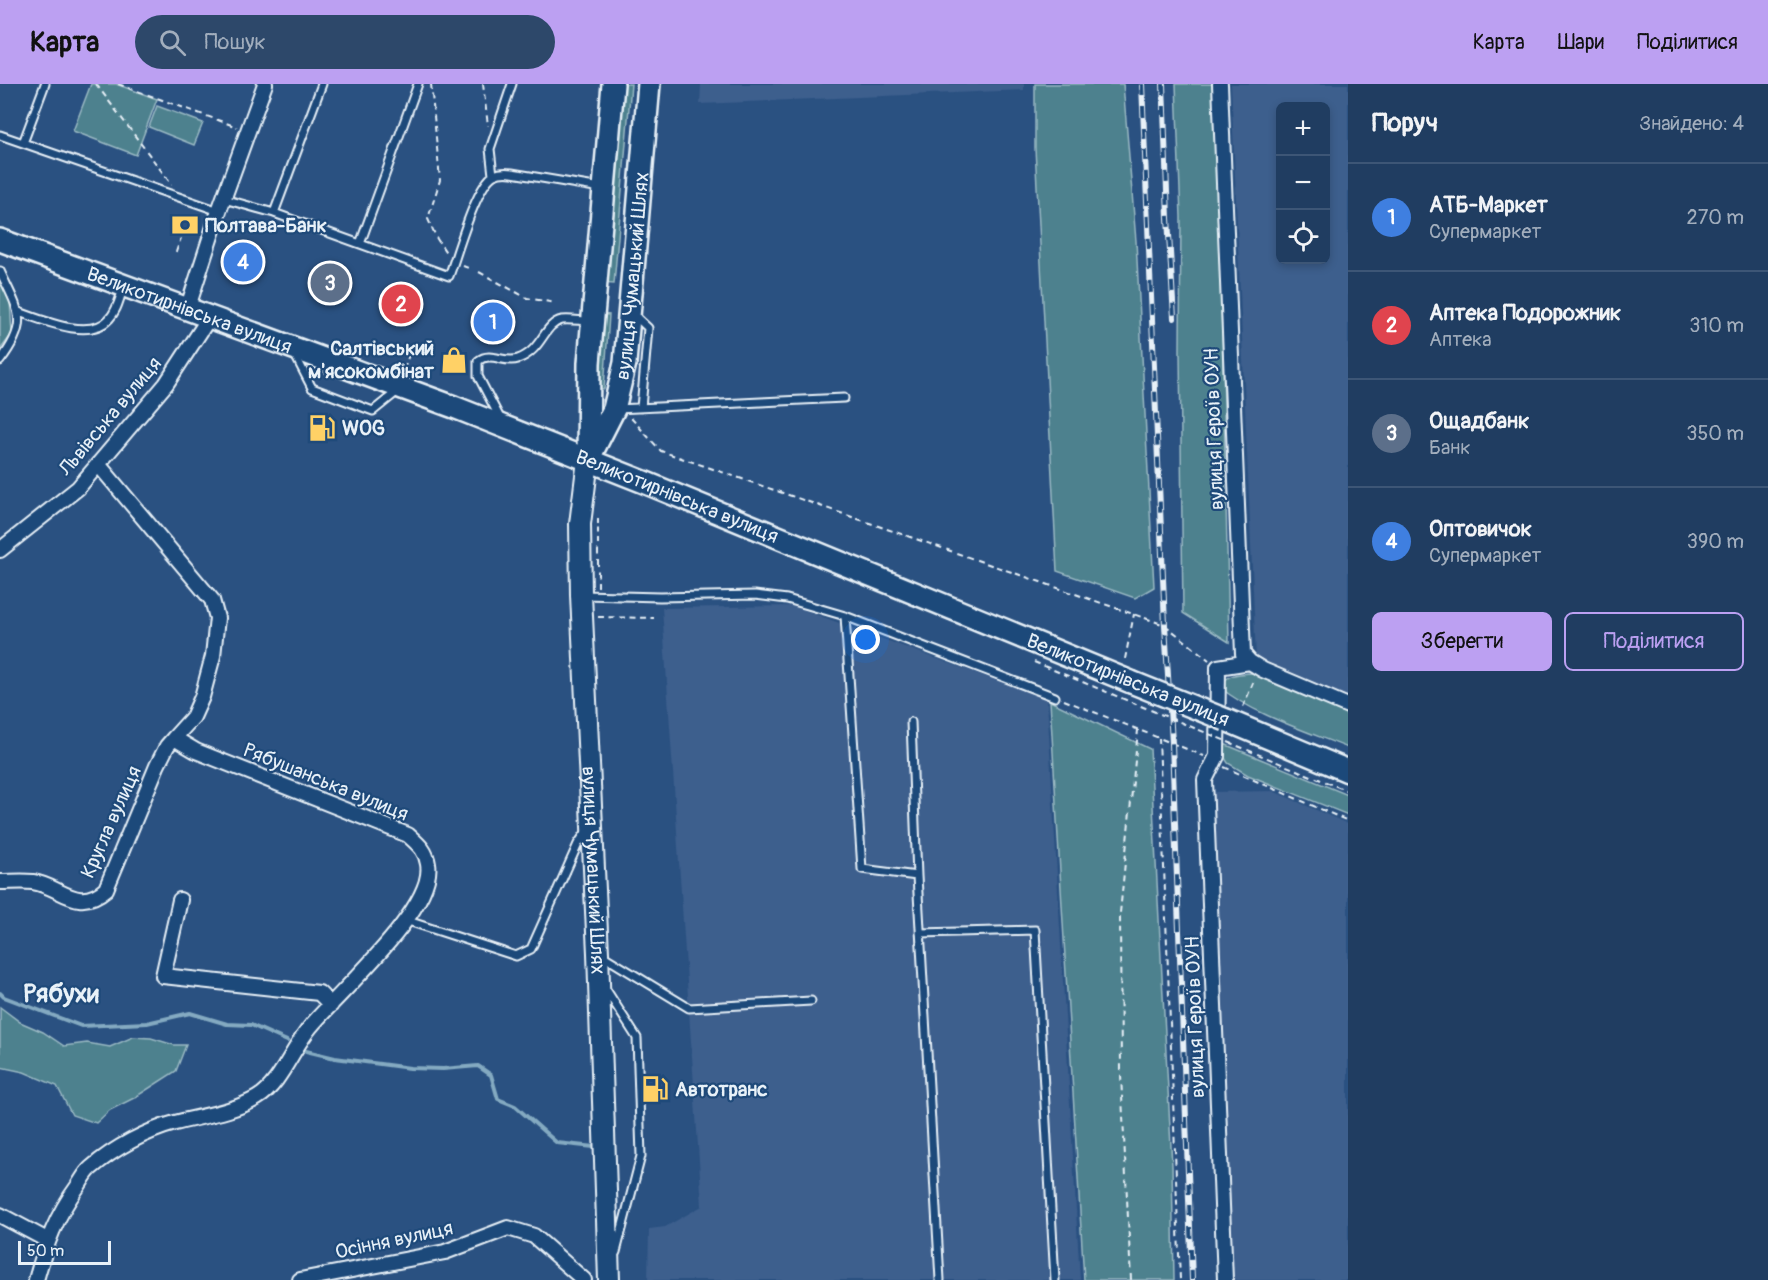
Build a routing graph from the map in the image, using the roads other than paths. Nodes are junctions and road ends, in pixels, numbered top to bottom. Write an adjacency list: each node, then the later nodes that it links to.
1 (45, 84): 10 (lane)
2 (265, 84): 13 (street)
3 (322, 84): 14 (lane)
4 (418, 84): 16 (lane)
5 (510, 84): 11 (lane)
6 (613, 84): 12 (main road, вулиця Чумацький Шлях)
7 (649, 84): 20 (main road, вулиця Чумацький Шлях)
8 (1221, 84): 36 (street, вулиця Героїв ОУН)
9 (0, 135): 10 (lane)
10 (23, 143): 13 (lane)
11 (493, 175): 12 (lane); 16 (lane)
12 (604, 188): 22 (main road, вулиця Чумацький Шлях)
13 (221, 205): 14 (lane); 19 (street)
14 (274, 213): 16 (lane)
15 (0, 240): 18 (main road, Великотирнівська вулиця)
16 (360, 244)
17 (0, 271): 21 (lane)
18 (123, 287): 19 (main road, Великотирнівська вулиця); 21 (lane)
19 (187, 310): 23 (main road, Великотирнівська вулиця)
20 (629, 310): 22 (main road); 28 (lane); 29 (main road, вулиця Чумацький Шлях)
21 (19, 312): 25 (lane)
22 (593, 315): 30 (lane); 31 (main road, вулиця Чумацький Шлях)
23 (209, 318): 24 (main road, Великотирнівська вулиця); 32 (street, Львівська вулиця)
24 (291, 347): 26 (main road, Великотирнівська вулиця); 26 (lane)
25 (0, 361)
26 (404, 378): 30 (main road, Великотирнівська вулиця)
27 (844, 398): 28 (lane)
28 (641, 408): 29 (lane)
29 (622, 414): 31 (main road, вулиця Чумацький Шлях)
30 (505, 427): 31 (main road, Великотирнівська вулиця)
31 (588, 460): 34 (main road, вулиця Чумацький Шлях); 41 (main road, Великотирнівська вулиця, bridge)
32 (98, 464): 33 (street, Львівська вулиця); 40 (street)
33 (0, 550)
34 (590, 596): 35 (lane); 42 (main road, вулиця Чумацький Шлях)
35 (845, 616): 37 (lane); 43 (lane)
36 (1255, 665): 38 (street); 60 (street, вулиця Героїв ОУН)
37 (1055, 697)
38 (1348, 705)
39 (911, 722): 43 (lane)
40 (174, 738): 44 (street, Кругла вулиця); 46 (street, Рябушанська вулиця)
41 (1348, 771)
42 (592, 824): 46 (lane); 48 (main road, вулиця Чумацький Шлях)
43 (917, 876): 47 (lane)
44 (0, 882)
45 (180, 900): 51 (street)
46 (405, 920): 51 (street, Рябушанська вулиця)
47 (920, 933): 58 (lane); 59 (lane)
48 (598, 953): 49 (main road, вулиця Чумацький Шлях); 50 (lane)
49 (598, 978): 54 (main road, вулиця Чумацький Шлях); 54 (lane)
50 (811, 1001)
51 (331, 1005): 53 (street, Рябушанська вулиця)
52 (0, 1215): 53 (street)
53 (47, 1240): 55 (street, Рябушанська вулиця)
54 (609, 1279)
55 (36, 1280)
56 (300, 1280): 57 (street, Осіння вулиця)
57 (584, 1280)
58 (940, 1280)
59 (1055, 1280)
60 (1225, 1280)

